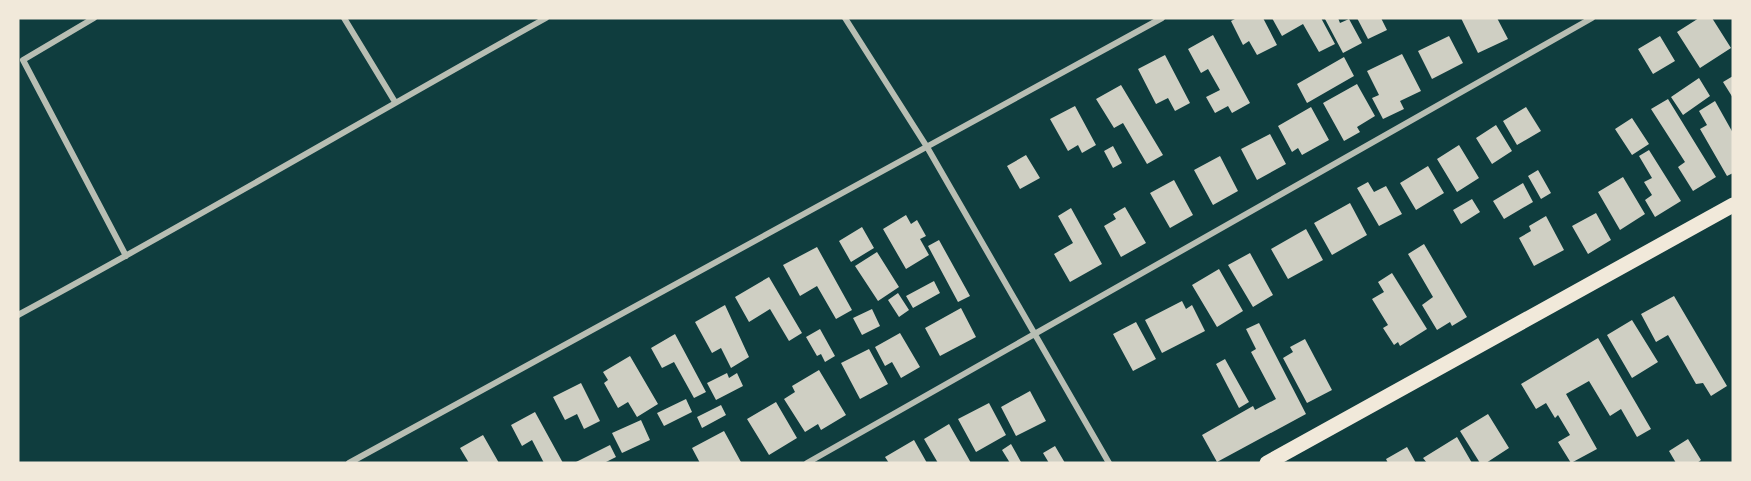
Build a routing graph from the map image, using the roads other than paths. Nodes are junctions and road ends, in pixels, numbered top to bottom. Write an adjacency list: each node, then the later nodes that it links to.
1 (94, 18): 10 (street)
2 (344, 18): 7 (street)
3 (546, 18): 7 (street)
4 (844, 18): 8 (street)
5 (1162, 18): 8 (street)
6 (1592, 18): 12 (street)
7 (395, 102): 10 (street)
8 (927, 147): 12 (street); 13 (street)
9 (1733, 205): 16 (main road)
10 (126, 256): 11 (street)
11 (18, 315)
12 (1035, 335): 14 (street); 15 (street)
13 (349, 463)
14 (807, 463)
15 (1109, 463)
16 (1267, 463)

